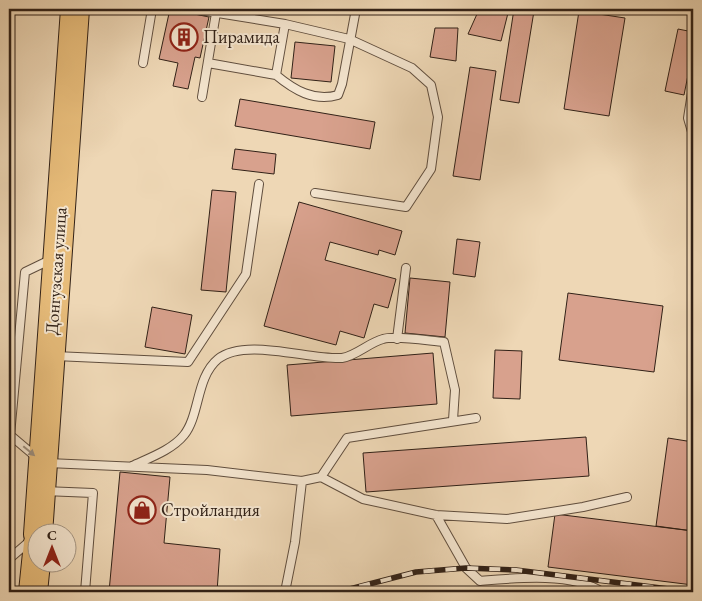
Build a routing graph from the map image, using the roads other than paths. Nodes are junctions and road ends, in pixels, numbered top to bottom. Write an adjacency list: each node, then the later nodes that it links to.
1 (75, 9): 17 (highway, Донгузская улица)
2 (152, 9): 9 (lane)
3 (193, 9): 6 (lane)
4 (356, 9): 8 (lane)
5 (234, 12): 6 (lane); 7 (lane)
6 (216, 13): 10 (lane)
7 (285, 24): 8 (lane); 11 (lane)
8 (349, 38): 11 (lane); 16 (lane)
9 (143, 63)
10 (208, 63): 11 (lane); 13 (lane)
11 (276, 75)
12 (693, 86): 14 (lane)
13 (202, 97)
14 (693, 135)
15 (259, 184): 20 (lane)
16 (315, 193)
17 (56, 257): 20 (highway, Донгузская улица); 23 (lane, one-way to 23)
18 (406, 268): 19 (lane)
19 (397, 339): 22 (lane); 24 (lane)
20 (51, 356): 23 (highway, Донгузская улица)
21 (476, 418): 22 (lane)
22 (453, 420): 25 (lane)
23 (44, 463): 24 (lane); 27 (highway, Донгузская улица)
24 (129, 468): 26 (lane)
25 (322, 477): 26 (lane); 29 (lane)
26 (302, 481): 36 (lane)
27 (42, 491): 30 (highway, Донгузская улица); 35 (lane)
28 (627, 497): 29 (lane)
29 (436, 515): 37 (lane)
30 (39, 524)
31 (28, 543): 32 (lane)
32 (9, 559)
33 (35, 574): 34 (highway)
34 (33, 592)
35 (85, 592)
36 (286, 592)
37 (602, 592)

